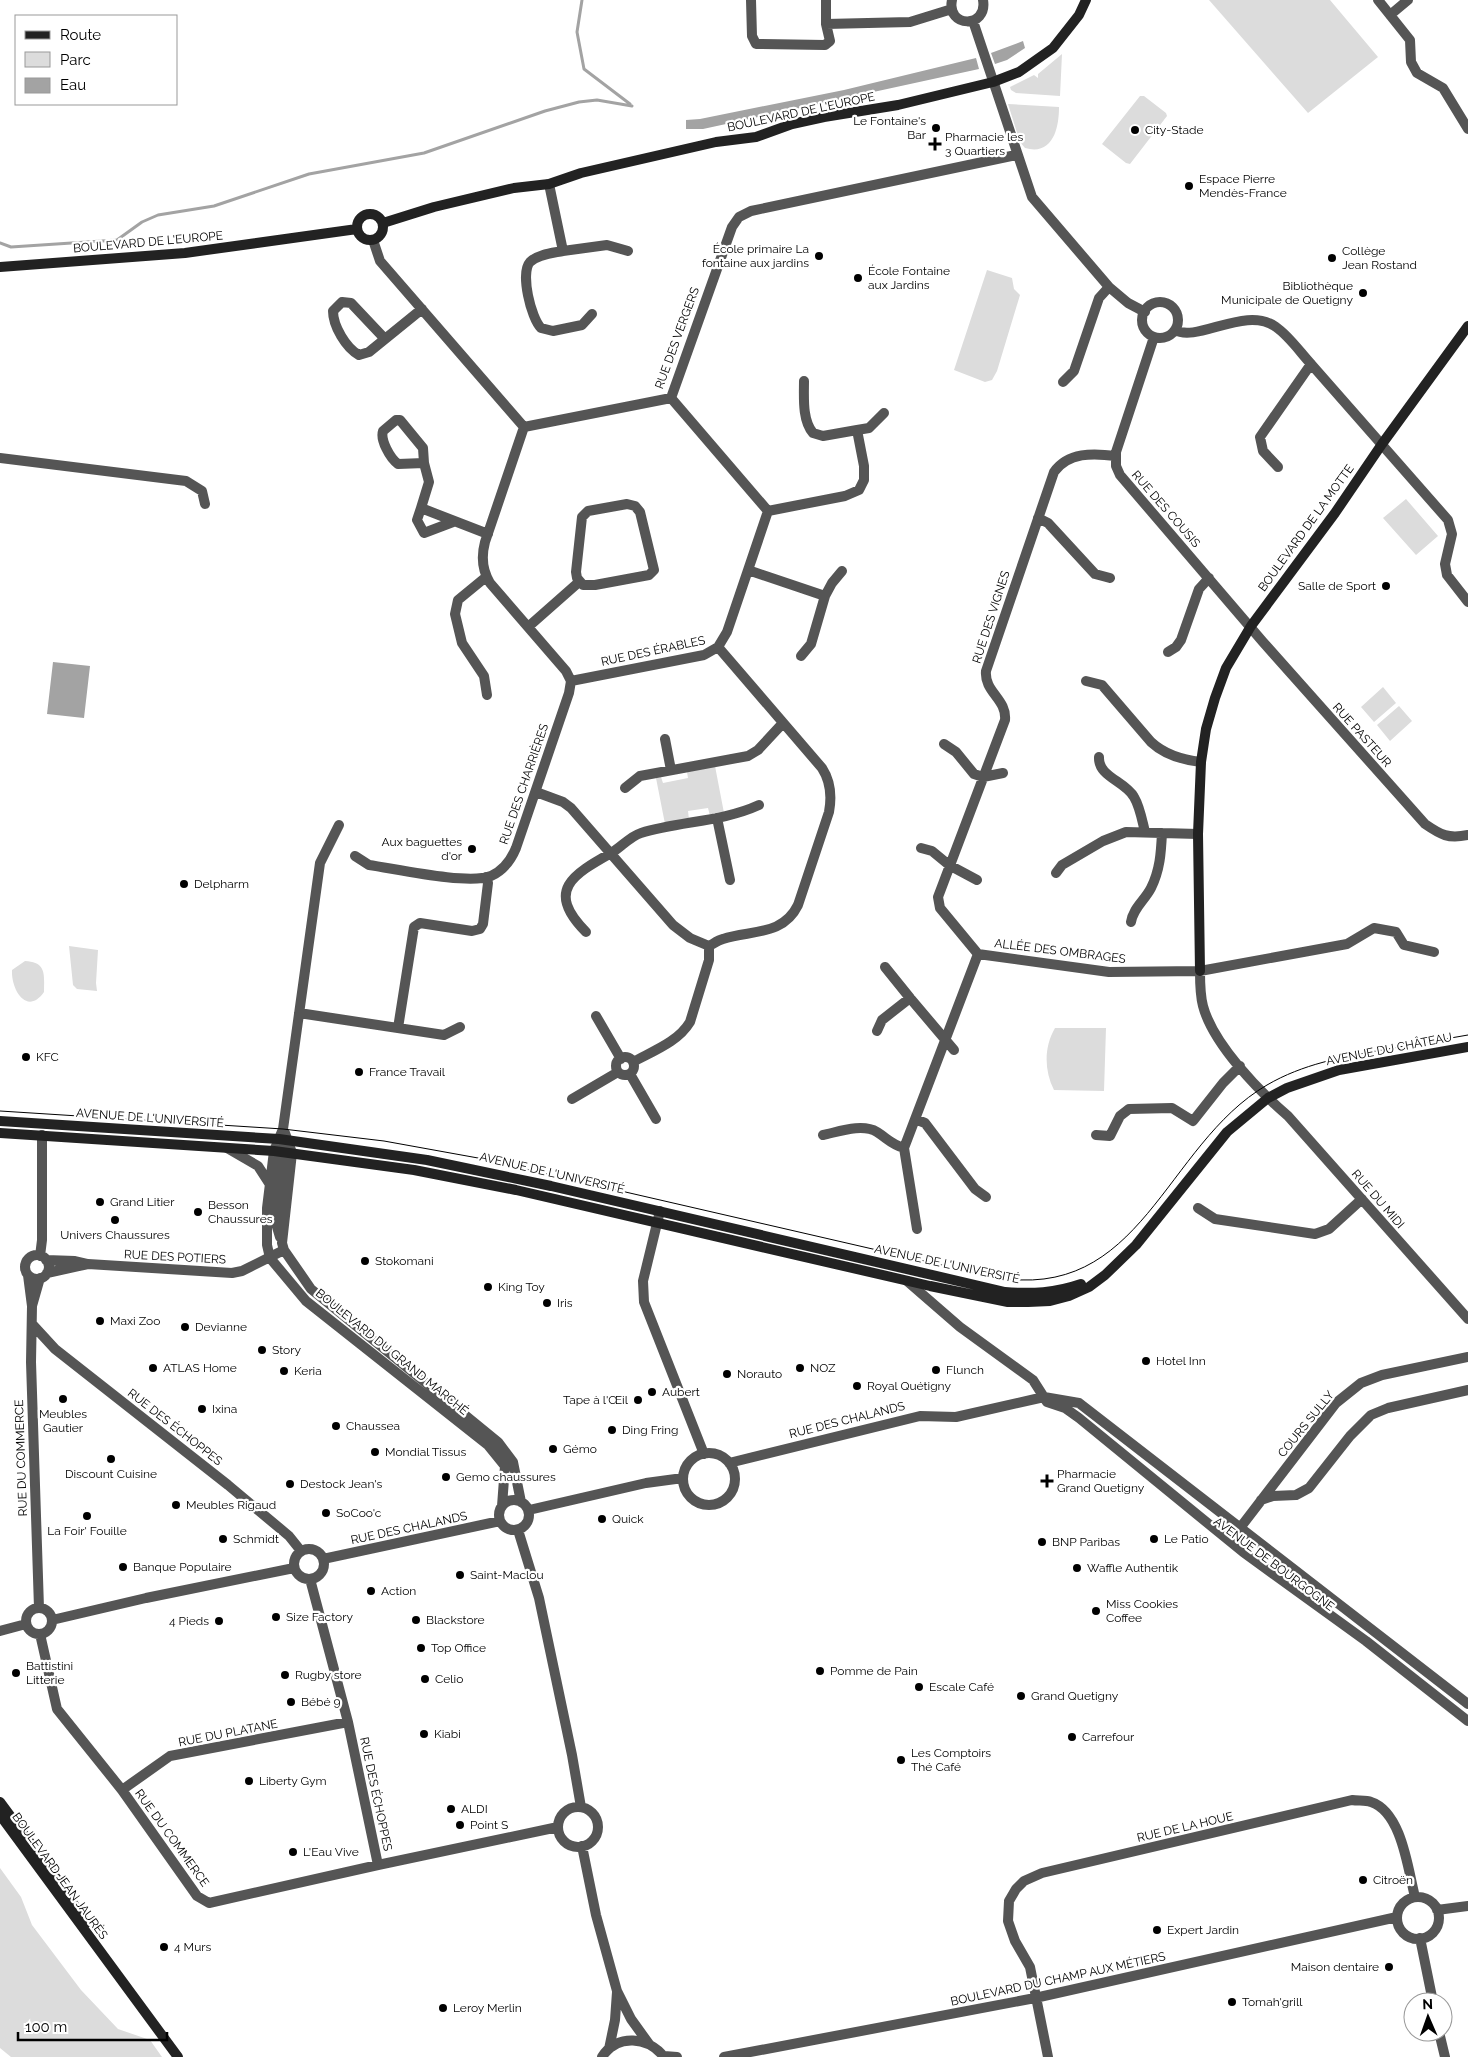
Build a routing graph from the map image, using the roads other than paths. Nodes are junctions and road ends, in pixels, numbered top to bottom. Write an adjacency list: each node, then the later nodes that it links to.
1 (752, 0): 10 (street)
2 (826, 0): 10 (street)
3 (983, 0): 9 (street)
4 (1086, 0): 11 (main road, BOULEVARD DE L'EUROPE)
5 (1378, 0): 8 (street)
6 (1408, 0): 8 (street)
7 (952, 4): 9 (street); 10 (street)
8 (1390, 14): 12 (street)
9 (972, 21): 11 (street)
10 (826, 24)
11 (993, 82): 13 (street); 14 (main road, BOULEVARD DE L'EUROPE)
12 (1468, 129)
13 (1016, 155): 21 (street); 32 (street, RUE DES VERGERS)
14 (549, 184): 15 (main road, BOULEVARD DE L'EUROPE); 18 (street)
15 (383, 223): 16 (main road); 17 (main road)
16 (357, 229): 17 (main road); 20 (main road, BOULEVARD DE L'EUROPE)
17 (373, 240): 22 (street)
18 (563, 251): 19 (street); 24 (street)
19 (628, 251)
20 (0, 267)
21 (1109, 287): 23 (street); 31 (street)
22 (422, 310): 28 (street); 34 (street)
23 (1145, 312): 25 (street); 27 (street)
24 (592, 314)
25 (1175, 330): 27 (street); 29 (street)
26 (1467, 331): 36 (main road, BOULEVARD DE LA MOTTE)
27 (1154, 337): 37 (street)
28 (385, 339): 28 (street)
29 (1311, 364): 36 (street); 40 (street)
30 (804, 381): 35 (street)
31 (1063, 382)
32 (671, 398): 34 (street, RUE DES VERGERS); 43 (street)
33 (884, 413): 35 (street)
34 (524, 427): 46 (street)
35 (857, 430): 43 (street)
36 (1382, 444): 54 (street); 55 (main road, BOULEVARD DE LA MOTTE)
37 (1116, 456): 44 (street, RUE DES VIGNES); 51 (street, RUE DES COUSIS)
38 (0, 458): 41 (street)
39 (424, 463): 39 (street); 42 (street)
40 (1278, 467)
41 (205, 504)
42 (421, 508): 45 (street); 45 (street)
43 (768, 512): 47 (street, RUE DES ÉRABLES)
44 (1038, 518): 50 (street); 70 (street, RUE DES VIGNES)
45 (453, 522): 46 (street)
46 (488, 534): 49 (street)
47 (748, 570): 53 (street); 57 (street, RUE DES ÉRABLES)
48 (842, 571): 53 (street)
49 (486, 577): 56 (street); 62 (street)
50 (1110, 578)
51 (1209, 578): 55 (street, RUE DES COUSIS); 58 (street)
52 (579, 582): 52 (street); 56 (street)
53 (825, 596): 59 (street)
54 (1468, 602)
55 (1251, 626): 67 (main road, BOULEVARD DE LA MOTTE); 79 (street, RUE PASTEUR)
56 (528, 627): 61 (street)
57 (718, 647): 61 (street, RUE DES ÉRABLES); 63 (street)
58 (1168, 652)
59 (801, 656)
60 (1086, 680): 67 (street)
61 (571, 681): 72 (street, RUE DES CHARRIÈRES)
62 (487, 694)
63 (783, 723): 68 (street); 90 (street)
64 (665, 739): 68 (street)
65 (944, 744): 70 (street)
66 (1099, 757): 76 (street)
67 (1201, 762): 78 (main road, BOULEVARD DE LA MOTTE)
68 (671, 770): 71 (street)
69 (1003, 774): 70 (street)
70 (983, 777): 83 (street, RUE DES VIGNES)
71 (625, 788)
72 (536, 792): 81 (street); 85 (street, RUE DES CHARRIÈRES)
73 (759, 804): 74 (street)
74 (717, 818): 81 (street); 86 (street)
75 (339, 824): 96 (street)
76 (1145, 832): 77 (street); 84 (street)
77 (1162, 833): 78 (street); 88 (street)
78 (1198, 834): 94 (main road, BOULEVARD DE LA MOTTE)
79 (1468, 835)
80 (921, 848): 83 (street)
81 (610, 854): 89 (street); 90 (street)
82 (355, 856): 85 (street)
83 (949, 865): 87 (street); 92 (street, RUE DES VIGNES)
84 (1056, 873)
85 (486, 877): 99 (street)
86 (730, 880)
87 (977, 880)
88 (1131, 922)
89 (586, 932)
90 (709, 946): 105 (street)
91 (1434, 952): 94 (street)
92 (978, 954): 94 (street, ALLÉE DES OMBRAGES); 101 (street)
93 (884, 967): 95 (street)
94 (1200, 971): 106 (street, BOULEVARD DE LA MOTTE)
95 (910, 998): 100 (street); 101 (street)
96 (299, 1013): 99 (street); 118 (street, BOULEVARD DU GRAND MARCHÉ)
97 (596, 1016): 104 (street)
98 (460, 1027): 99 (street)
99 (398, 1028)
100 (877, 1031)
101 (944, 1040): 103 (street); 112 (street)
102 (1468, 1047): 109 (main road, AVENUE DU CHÂTEAU)
103 (954, 1050)
104 (621, 1059): 105 (street); 107 (street)
105 (633, 1062): 108 (street)
106 (1240, 1066): 109 (street, BOULEVARD DE LA MOTTE); 117 (street)
107 (618, 1072): 108 (street); 110 (street)
108 (630, 1074): 111 (street)
109 (1268, 1098): 124 (street, RUE DU MIDI); 134 (main road, AVENUE DU CHÂTEAU)
110 (572, 1099)
111 (656, 1118)
112 (915, 1119): 120 (street); 123 (street)
113 (0, 1121): 118 (main road, AVENUE DE L'UNIVERSITÉ)
114 (0, 1133): 116 (main road, AVENUE DE L'UNIVERSITÉ)
115 (823, 1135): 120 (street)
116 (42, 1136): 119 (main road, AVENUE DE L'UNIVERSITÉ); 130 (street)
117 (1096, 1136)
118 (283, 1140): 121 (street, BOULEVARD DU GRAND MARCHÉ); 121 (street, BOULEVARD DU GRAND MARCHÉ); 126 (main road, AVENUE DE L'UNIVERSITÉ)
119 (227, 1148): 121 (main road, AVENUE DE L'UNIVERSITÉ); 122 (street)
120 (904, 1148): 128 (street)
121 (283, 1152): 122 (street, BOULEVARD DU GRAND MARCHÉ); 127 (main road, AVENUE DE L'UNIVERSITÉ); 129 (street, BOULEVARD DU GRAND MARCHÉ)
122 (269, 1183): 131 (street, BOULEVARD DU GRAND MARCHÉ)
123 (986, 1197)
124 (1362, 1199): 125 (street); 138 (street, RUE DU MIDI)
125 (1198, 1208)
126 (660, 1210): 127 (street); 134 (main road, AVENUE DE L'UNIVERSITÉ)
127 (657, 1222): 136 (main road, AVENUE DE L'UNIVERSITÉ); 146 (street)
128 (917, 1229)
129 (283, 1246): 131 (street, RUE DES POTIERS); 150 (street, BOULEVARD DU GRAND MARCHÉ)
130 (43, 1258): 132 (street, RUE DES POTIERS); 133 (street); 135 (street)
131 (270, 1258): 132 (street, RUE DES POTIERS); 151 (street, BOULEVARD DU GRAND MARCHÉ)
132 (88, 1264): 135 (street, RUE DES POTIERS)
133 (28, 1275): 135 (street); 137 (street, RUE DU COMMERCE)
134 (1105, 1275): 136 (main road, AVENUE DE L'UNIVERSITÉ)
135 (44, 1276): 137 (street, RUE DU COMMERCE)
136 (907, 1281): 142 (street)
137 (32, 1306): 139 (street, RUE DU COMMERCE)
138 (1468, 1319)
139 (32, 1324): 157 (street, RUE DES ÉCHOPPES); 161 (street, RUE DU COMMERCE)
140 (1468, 1357): 149 (street, COURS SULLY)
141 (1468, 1390): 149 (street)
142 (1046, 1399): 143 (street, AVENUE DE BOURGOGNE); 144 (street, AVENUE DE BOURGOGNE); 154 (street, AVENUE DE BOURGOGNE)
143 (1032, 1400): 145 (street, RUE DES CHALANDS)
144 (1073, 1414): 156 (street, AVENUE DE BOURGOGNE); 170 (street, AVENUE DE BOURGOGNE)
145 (848, 1433): 147 (street); 147 (street)
146 (704, 1454): 147 (street); 148 (street)
147 (729, 1464): 148 (street)
148 (683, 1478): 152 (street)
149 (1260, 1500): 154 (street, COURS SULLY)
150 (521, 1502): 151 (street); 152 (street)
151 (502, 1506): 153 (street)
152 (529, 1510): 155 (street)
153 (500, 1521): 155 (street); 158 (street, RUE DES CHALANDS)
154 (1238, 1529): 156 (street, COURS SULLY); 166 (street, AVENUE DE BOURGOGNE); 167 (street, AVENUE DE BOURGOGNE)
155 (518, 1530): 173 (street)
156 (1230, 1541): 168 (street, AVENUE DE BOURGOGNE)
157 (301, 1551): 158 (street); 159 (street)
158 (323, 1559): 160 (street)
159 (294, 1568): 160 (street); 162 (street)
160 (310, 1579): 169 (street, RUE DES ÉCHOPPES)
161 (39, 1608): 162 (street); 163 (street)
162 (52, 1620): 165 (street)
163 (26, 1624): 164 (street); 165 (street)
164 (0, 1631)
165 (40, 1634): 171 (street, RUE DU COMMERCE)
166 (1468, 1704)
167 (1468, 1712)
168 (1468, 1721)
169 (348, 1722): 171 (street, RUE DU PLATANE); 177 (street, RUE DES ÉCHOPPES)
170 (1468, 1727)
171 (122, 1790): 177 (street, RUE DU COMMERCE)
172 (0, 1802): 183 (main road, BOULEVARD JEAN JAURÈS)
173 (581, 1806): 175 (street); 176 (street)
174 (0, 1815): 183 (main road, BOULEVARD JEAN JAURÈS)
175 (558, 1827): 176 (street); 177 (street, RUE DES ÉCHOPPES)
176 (582, 1846): 184 (street)
177 (378, 1865)
178 (1415, 1897): 180 (street); 181 (street); 186 (street, RUE DE LA HOUE)
179 (1468, 1906): 180 (street)
180 (1437, 1910): 182 (street)
181 (1397, 1917): 182 (street); 186 (street, BOULEVARD DU CHAMP AUX MÉTIERS)
182 (1420, 1938): 185 (street)
183 (99, 1951): 191 (main road, BOULEVARD JEAN JAURÈS)
184 (617, 1991): 188 (street); 189 (street)
185 (1431, 1992)
186 (1035, 1998): 193 (street, BOULEVARD DU CHAMP AUX MÉTIERS); 194 (street, RUE DE LA HOUE)
187 (1442, 2042): 195 (street)
188 (649, 2044): 189 (street); 190 (street)
189 (605, 2053)
190 (664, 2056): 192 (street)
191 (178, 2057)
192 (677, 2057)
193 (724, 2057)
194 (1048, 2057)
195 (1444, 2057)

